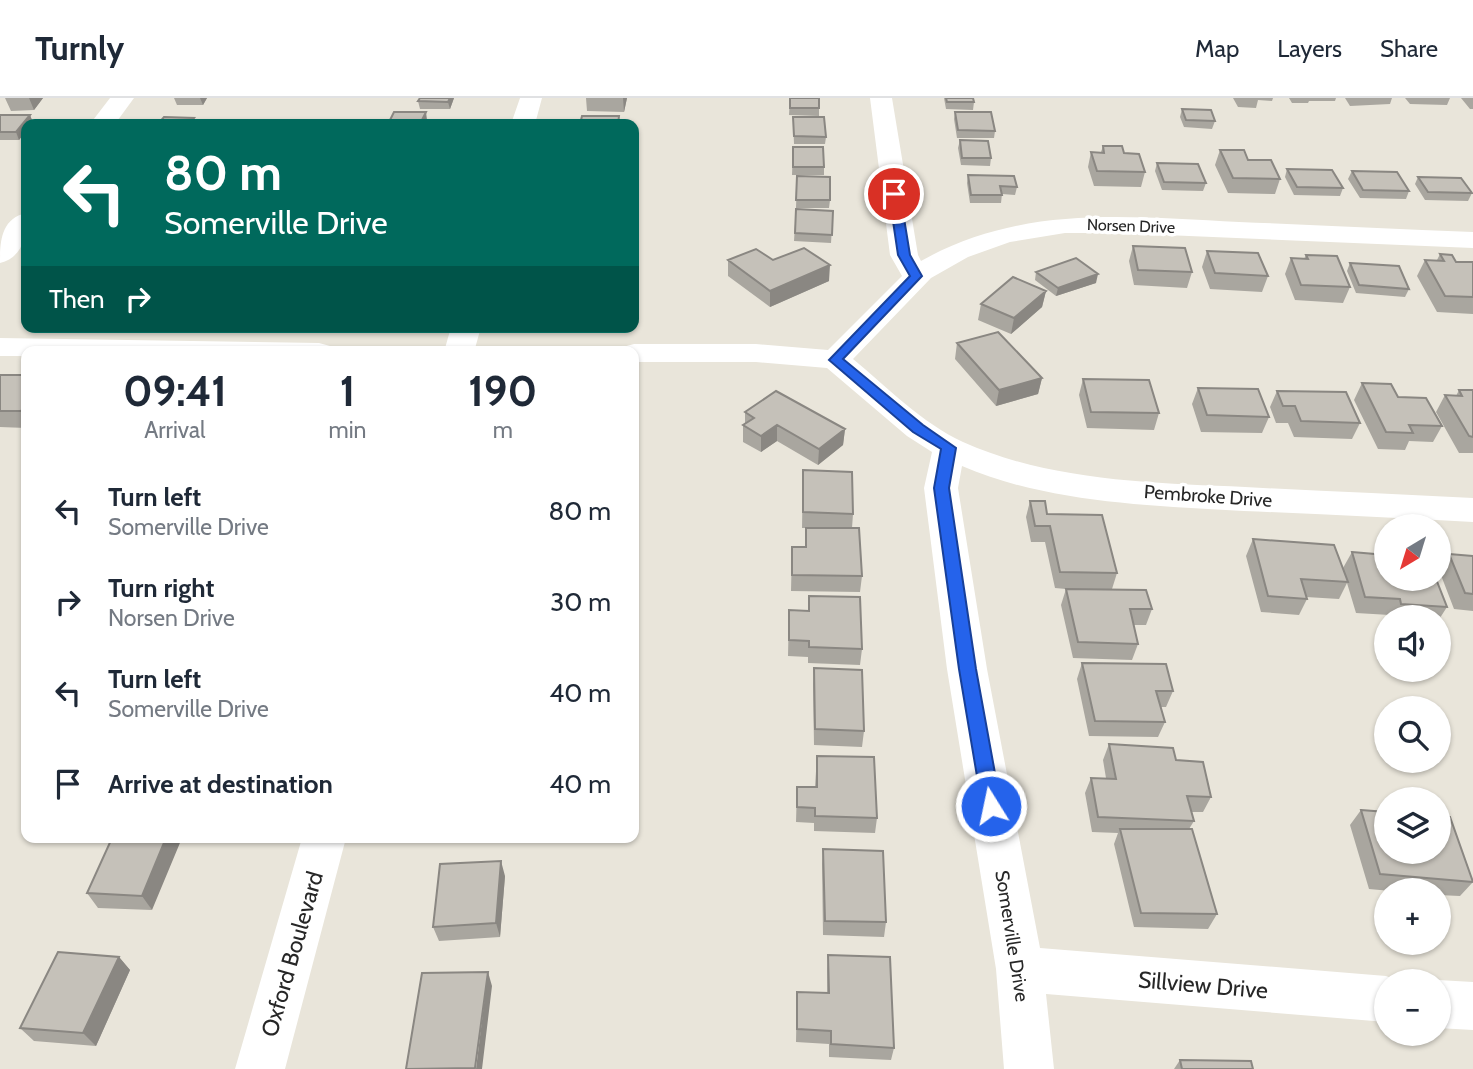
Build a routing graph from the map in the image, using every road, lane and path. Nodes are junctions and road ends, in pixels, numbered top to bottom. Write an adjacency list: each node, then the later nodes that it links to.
1 (122, 98): 4 (street)
2 (531, 98): 5 (street)
3 (881, 98): 9 (street)
4 (106, 119)
5 (525, 119)
6 (21, 227): 8 (street)
7 (1473, 240): 9 (street, Norsen Drive)
8 (0, 254)
9 (916, 276): 13 (street, Norsen Drive)
10 (0, 347): 11 (street)
11 (21, 347)
12 (639, 353): 13 (street)
13 (835, 360): 14 (street)
14 (949, 448): 15 (street, Pembroke Drive); 17 (street, Somerville Drive)
15 (1473, 510)
16 (323, 843): 21 (street, Oxford Boulevard)
17 (1020, 969): 18 (street, Sillview Drive); 22 (street, Somerville Drive)
18 (1374, 998)
19 (1451, 1004): 20 (street)
20 (1473, 1006)
21 (260, 1069)
22 (1029, 1069)

